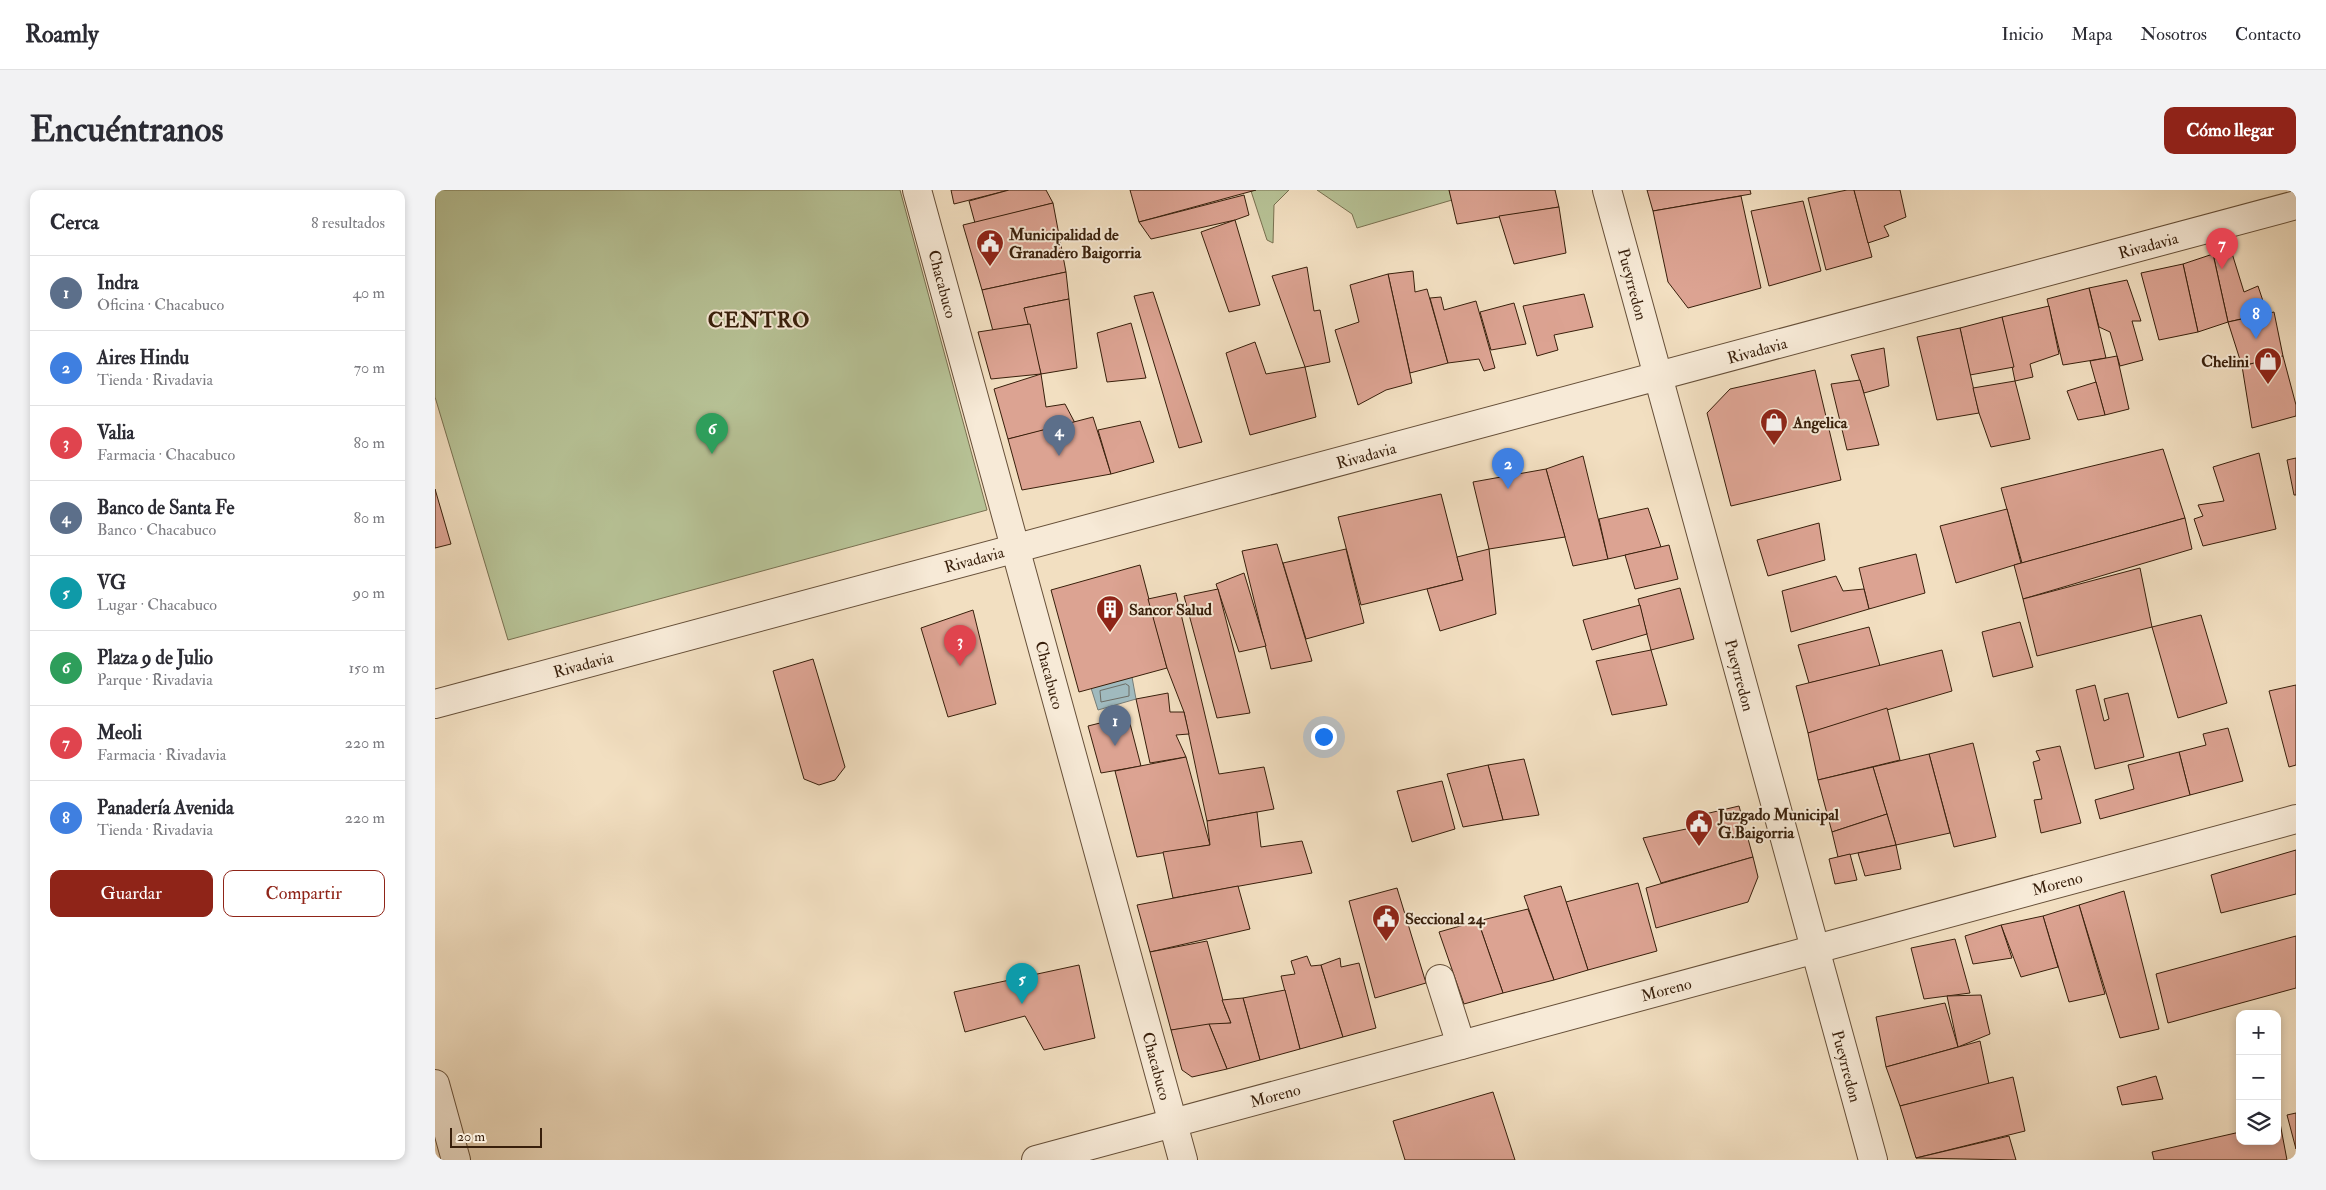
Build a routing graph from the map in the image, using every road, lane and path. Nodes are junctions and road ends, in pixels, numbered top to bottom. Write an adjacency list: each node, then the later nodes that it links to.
1 (917, 190): 5 (street, Chacabuco)
2 (1607, 190): 4 (street, Pueyrredon)
3 (2296, 205): 4 (street, Rivadavia)
4 (1658, 376): 5 (street, Rivadavia); 8 (street, Pueyrredon)
5 (1015, 548): 6 (street, Rivadavia); 12 (street, Chacabuco)
6 (435, 704)
7 (2296, 818): 8 (street, Moreno)
8 (1815, 949): 10 (street, Moreno); 16 (street, Pueyrredon)
9 (1440, 979): 10 (street)
10 (1461, 1045): 12 (street, Moreno)
11 (435, 1084): 13 (street)
12 (1173, 1123): 14 (street, Moreno); 15 (street, Chacabuco)
13 (456, 1160)
14 (1036, 1160)
15 (1183, 1160)
16 (1873, 1160)

